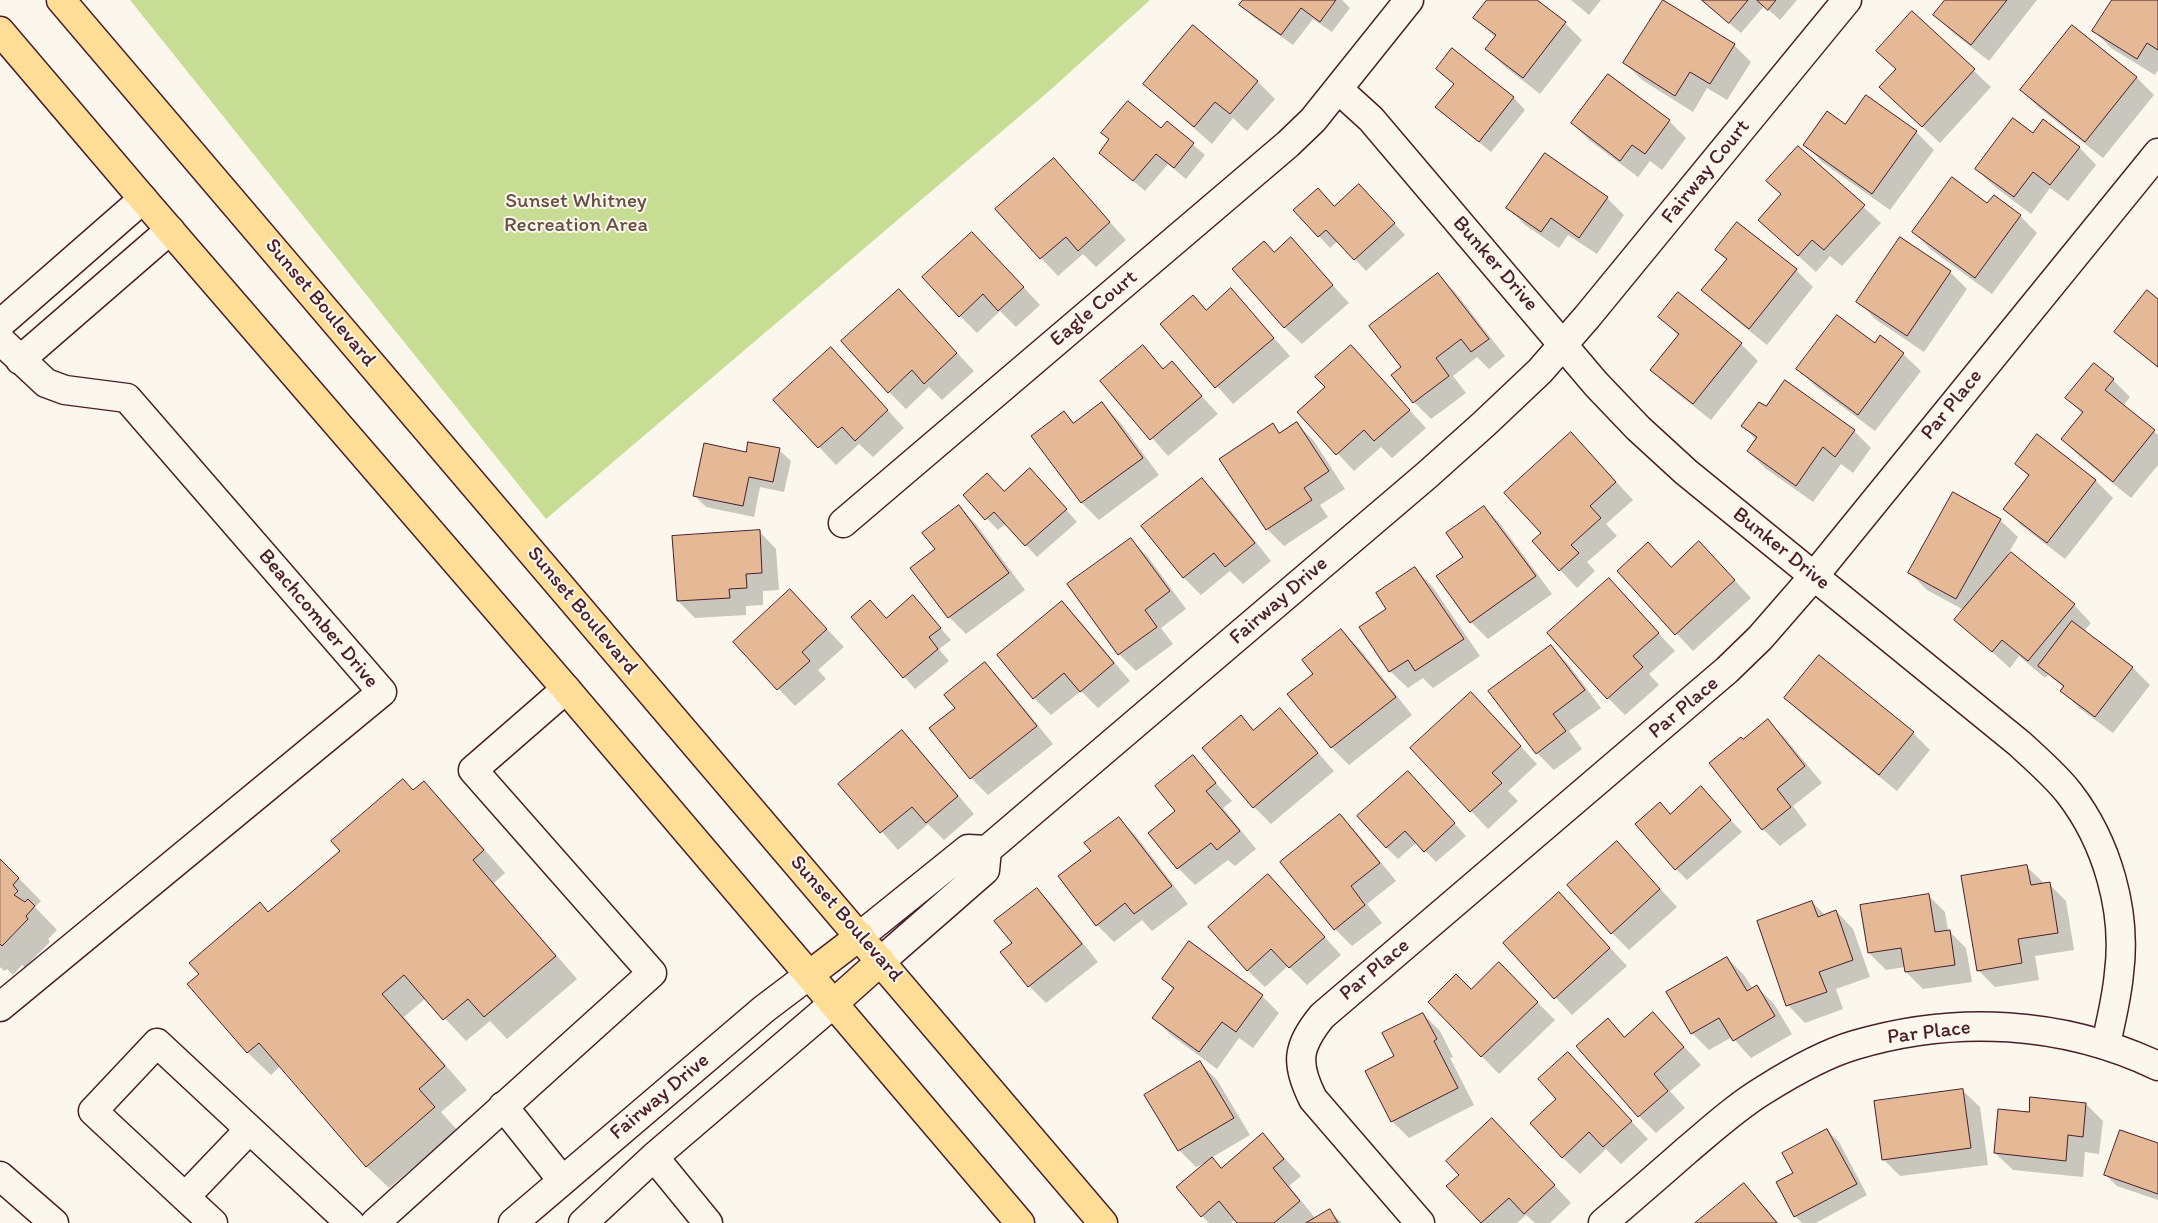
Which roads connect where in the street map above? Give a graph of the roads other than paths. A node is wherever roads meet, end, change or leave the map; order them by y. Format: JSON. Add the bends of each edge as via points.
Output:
{"nodes":[{"id":1,"x":62,"y":0,"type":"edge"},
{"id":2,"x":1409,"y":0,"type":"edge"},
{"id":3,"x":1847,"y":0,"type":"edge"},
{"id":4,"x":0,"y":30,"type":"edge"},
{"id":5,"x":1338,"y":89,"type":"junction"},
{"id":6,"x":2158,"y":153,"type":"edge"},
{"id":7,"x":143,"y":199,"type":"junction"},
{"id":8,"x":170,"y":230,"type":"junction"},
{"id":9,"x":0,"y":324,"type":"edge"},
{"id":10,"x":0,"y":340,"type":"edge"},
{"id":11,"x":1564,"y":344,"type":"junction"},
{"id":12,"x":20,"y":360,"type":"junction"},
{"id":13,"x":843,"y":523,"type":"dead end"},
{"id":14,"x":1814,"y":576,"type":"junction"},
{"id":15,"x":566,"y":688,"type":"junction"},
{"id":16,"x":987,"y":850,"type":"junction"},
{"id":17,"x":860,"y":936,"type":"junction"},
{"id":18,"x":881,"y":961,"type":"junction"},
{"id":19,"x":809,"y":975,"type":"junction"},
{"id":20,"x":834,"y":1003,"type":"junction"},
{"id":21,"x":0,"y":1007,"type":"edge"},
{"id":22,"x":2106,"y":1044,"type":"junction"},
{"id":23,"x":2158,"y":1066,"type":"edge"},
{"id":24,"x":503,"y":1106,"type":"junction"},
{"id":25,"x":249,"y":1130,"type":"junction"},
{"id":26,"x":654,"y":1157,"type":"junction"},
{"id":27,"x":0,"y":1176,"type":"edge"},
{"id":28,"x":562,"y":1180,"type":"junction"},
{"id":29,"x":185,"y":1197,"type":"junction"},
{"id":30,"x":54,"y":1223,"type":"edge"},
{"id":31,"x":213,"y":1223,"type":"edge"},
{"id":32,"x":350,"y":1223,"type":"edge"},
{"id":33,"x":375,"y":1223,"type":"edge"},
{"id":34,"x":513,"y":1223,"type":"edge"},
{"id":35,"x":583,"y":1223,"type":"edge"},
{"id":36,"x":708,"y":1223,"type":"edge"},
{"id":37,"x":1020,"y":1223,"type":"edge"},
{"id":38,"x":1103,"y":1223,"type":"edge"},
{"id":39,"x":1420,"y":1223,"type":"edge"},
{"id":40,"x":1603,"y":1223,"type":"edge"}],
"edges":[{"from":1,"to":17,"type":"main road","name":"Sunset Boulevard"},
{"from":2,"to":5,"type":"street","name":"Eagle Court"},
{"from":3,"to":11,"type":"street","name":"Fairway Court"},
{"from":4,"to":7,"type":"main road"},
{"from":5,"to":11,"type":"street","name":"Bunker Drive","via":[[1371,119]]},
{"from":5,"to":13,"type":"street","name":"Eagle Court","via":[[1288,144]]},
{"from":6,"to":14,"type":"street","name":"Par Place"},
{"from":7,"to":8,"type":"main road"},
{"from":7,"to":9,"type":"street"},
{"from":8,"to":12,"type":"street"},
{"from":8,"to":15,"type":"main road"},
{"from":10,"to":12,"type":"street","name":"Beachcomber Drive"},
{"from":11,"to":14,"type":"street","name":"Bunker Drive","via":[[1638,428],[1686,472]]},
{"from":11,"to":16,"type":"street","name":"Fairway Drive","via":[[1484,424]]},
{"from":12,"to":21,"type":"street","name":"Beachcomber Drive","via":[[46,382],[65,390],[127,398],[382,692]]},
{"from":14,"to":22,"type":"street","name":"Bunker Drive","via":[[2020,744],[2051,773],[2087,819],[2103,854],[2115,895],[2120,934],[2120,971]]},
{"from":14,"to":39,"type":"street","name":"Par Place","via":[[1727,670],[1322,1016],[1307,1034],[1300,1057],[1304,1080],[1314,1099]]},
{"from":15,"to":19,"type":"main road"},
{"from":15,"to":24,"type":"street","via":[[473,770],[652,973]]},
{"from":16,"to":17,"type":"street","via":[[968,849]]},
{"from":16,"to":18,"type":"street","via":[[985,870]]},
{"from":17,"to":18,"type":"main road","name":"Sunset Boulevard"},
{"from":17,"to":19,"type":"main road"},
{"from":18,"to":20,"type":"main road"},
{"from":18,"to":38,"type":"main road","name":"Sunset Boulevard"},
{"from":19,"to":20,"type":"main road"},
{"from":19,"to":28,"type":"street","name":"Fairway Drive","via":[[764,1009]]},
{"from":20,"to":26,"type":"street","name":"Fairway Drive"},
{"from":20,"to":37,"type":"main road"},
{"from":22,"to":23,"type":"street","name":"Par Place"},
{"from":22,"to":40,"type":"street","name":"Par Place","via":[[2038,1030],[1977,1027],[1938,1028],[1854,1045],[1763,1091],[1716,1126]]},
{"from":24,"to":28,"type":"street"},
{"from":24,"to":33,"type":"street"},
{"from":25,"to":29,"type":"street"},
{"from":25,"to":29,"type":"street","via":[[157,1043],[93,1111]]},
{"from":25,"to":32,"type":"street"},
{"from":26,"to":35,"type":"street","name":"Fairway Drive"},
{"from":26,"to":36,"type":"street"},
{"from":27,"to":30,"type":"street"},
{"from":28,"to":34,"type":"street","name":"Fairway Drive"},
{"from":29,"to":31,"type":"street"}]}
